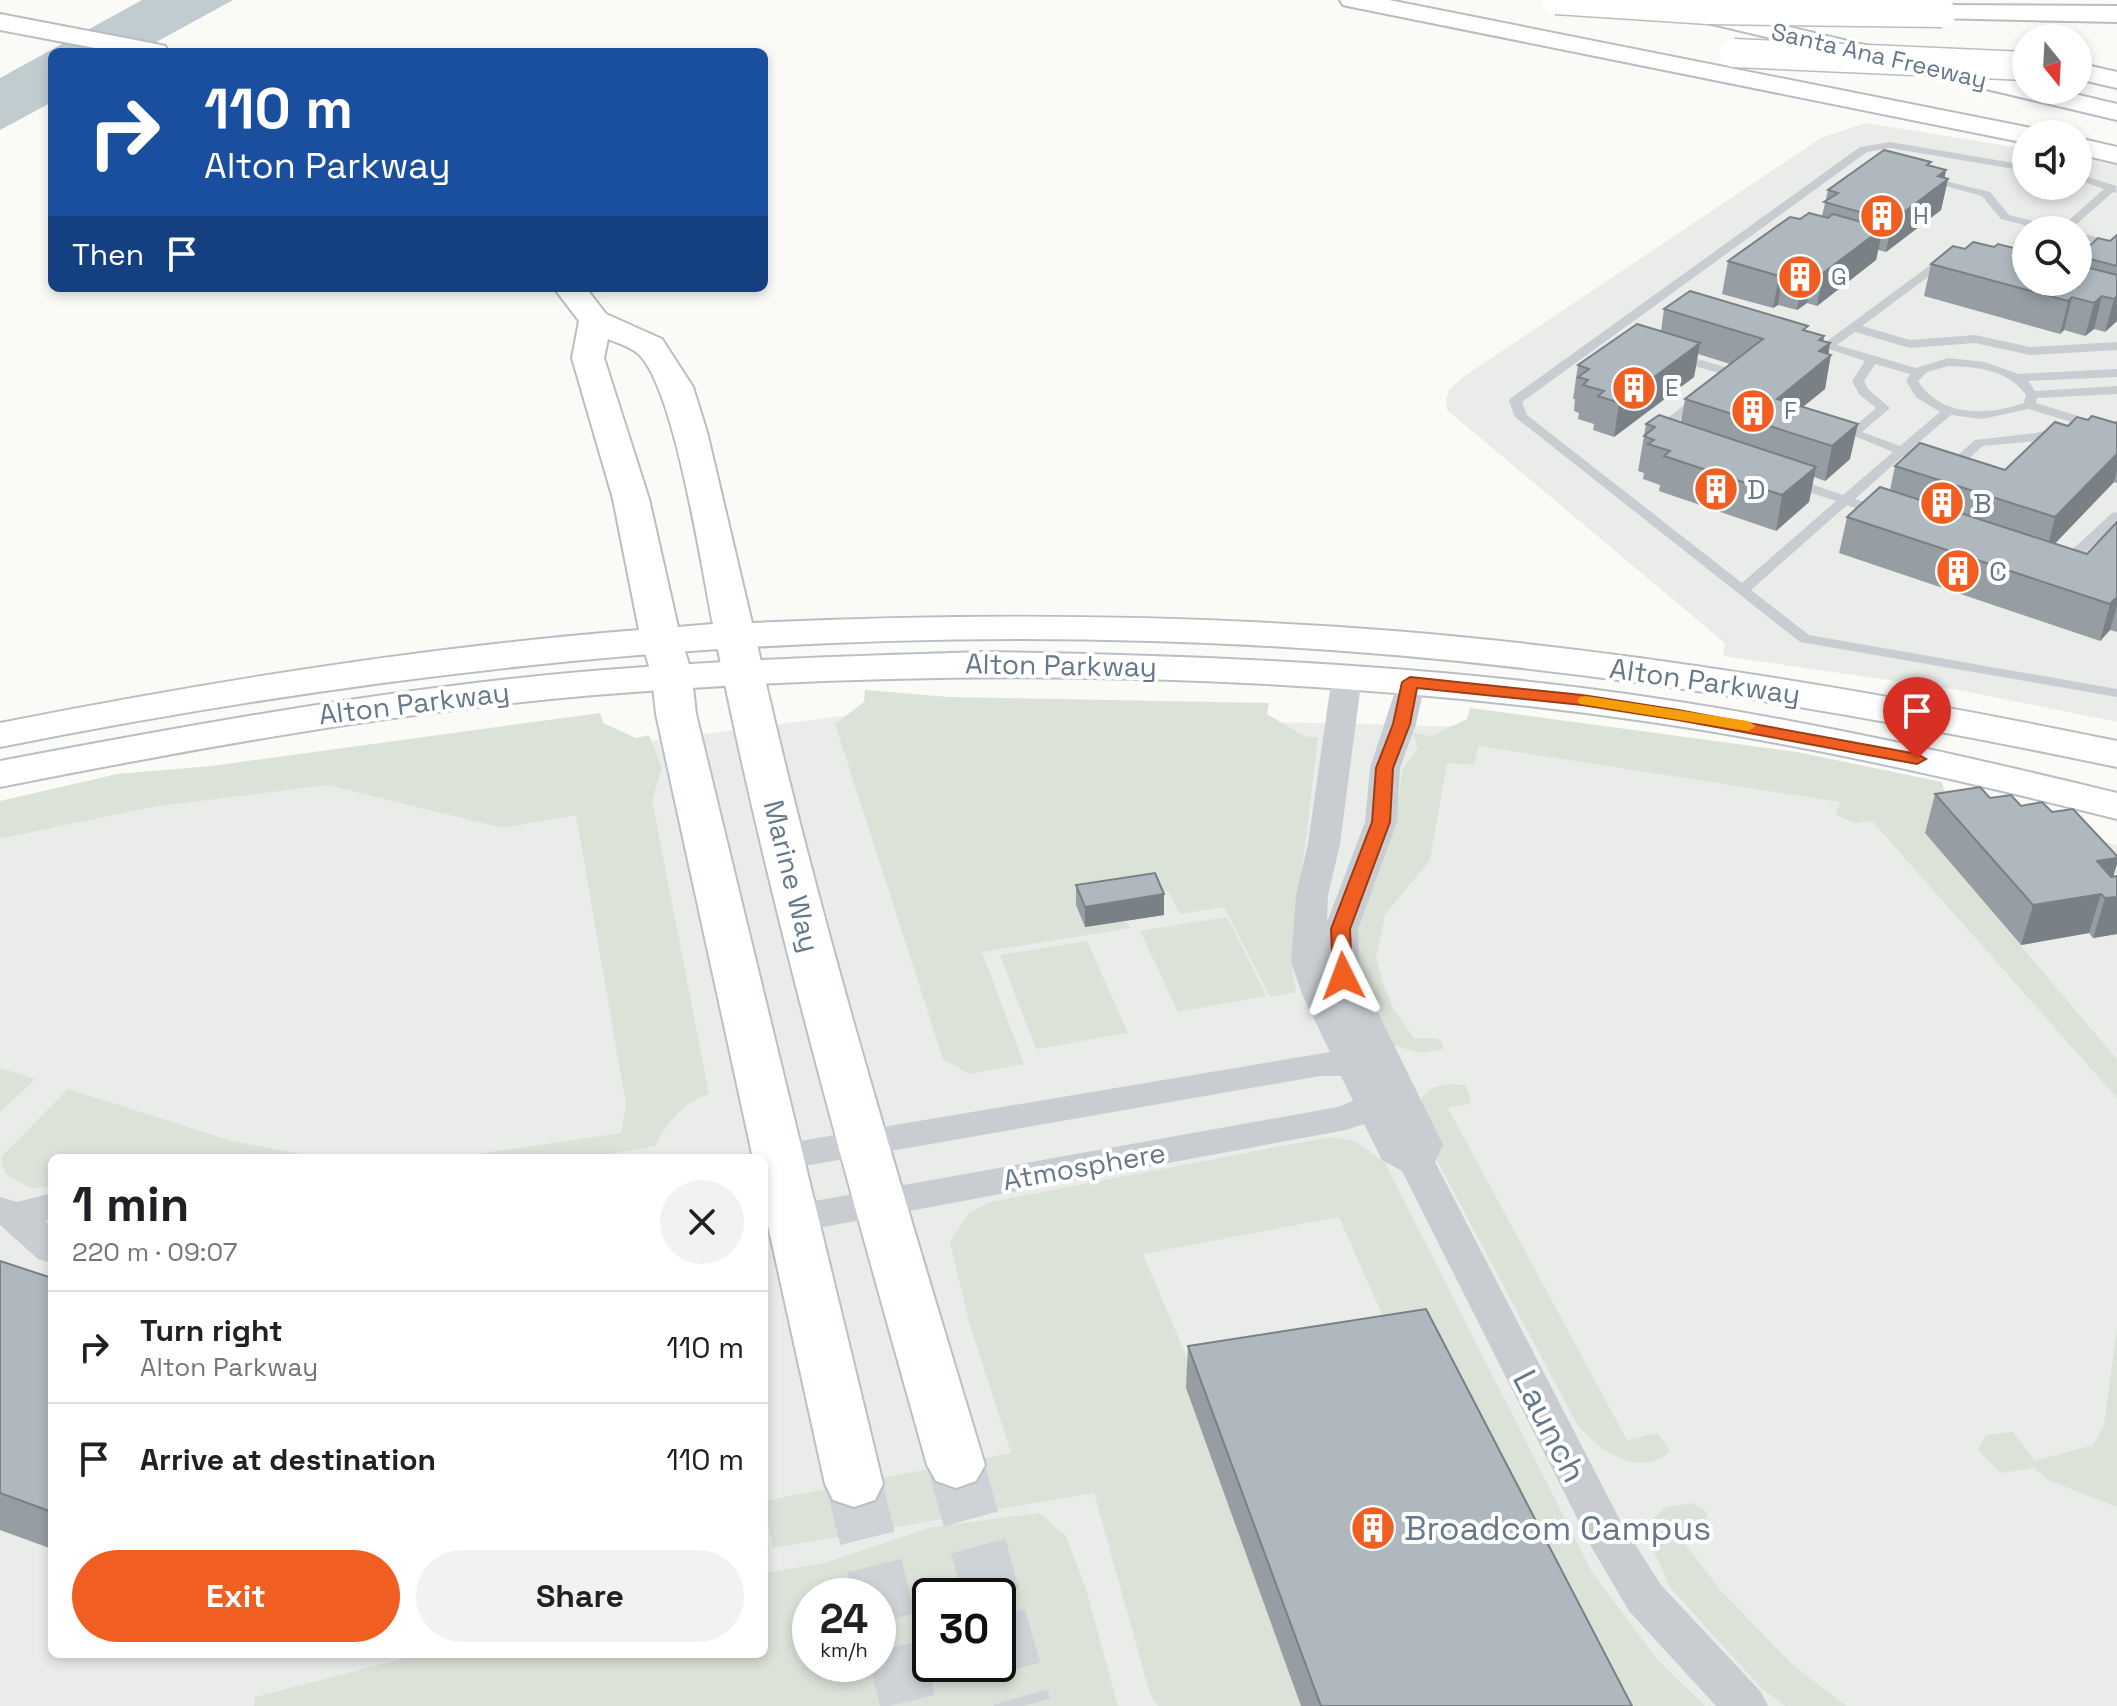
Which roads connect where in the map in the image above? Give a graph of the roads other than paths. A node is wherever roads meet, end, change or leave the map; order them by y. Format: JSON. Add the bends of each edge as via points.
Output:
{"nodes":[{"id":1,"x":1352,"y":0,"type":"edge"},
{"id":2,"x":1556,"y":0,"type":"edge"},
{"id":3,"x":1642,"y":0,"type":"edge"},
{"id":4,"x":1766,"y":0,"type":"edge"},
{"id":5,"x":2112,"y":14,"type":"edge"},
{"id":6,"x":1466,"y":21,"type":"junction"},
{"id":7,"x":0,"y":22,"type":"edge"},
{"id":8,"x":0,"y":39,"type":"edge"},
{"id":9,"x":50,"y":48,"type":"edge"},
{"id":10,"x":135,"y":48,"type":"edge"},
{"id":11,"x":2012,"y":56,"type":"edge"},
{"id":12,"x":2012,"y":66,"type":"edge"},
{"id":13,"x":2117,"y":66,"type":"edge"},
{"id":14,"x":2092,"y":68,"type":"edge"},
{"id":15,"x":2092,"y":73,"type":"edge"},
{"id":16,"x":2117,"y":80,"type":"edge"},
{"id":17,"x":2117,"y":112,"type":"edge"},
{"id":18,"x":2012,"y":132,"type":"edge"},
{"id":19,"x":2092,"y":149,"type":"edge"},
{"id":20,"x":2117,"y":155,"type":"edge"},
{"id":21,"x":1847,"y":161,"type":"junction"},
{"id":22,"x":1863,"y":164,"type":"edge"},
{"id":23,"x":2012,"y":166,"type":"edge"},
{"id":24,"x":1909,"y":175,"type":"edge"},
{"id":25,"x":2092,"y":182,"type":"edge"},
{"id":26,"x":2114,"y":189,"type":"edge"},
{"id":27,"x":2081,"y":216,"type":"edge"},
{"id":28,"x":2012,"y":219,"type":"edge"},
{"id":29,"x":2092,"y":239,"type":"edge"},
{"id":30,"x":2117,"y":246,"type":"edge"},
{"id":31,"x":1967,"y":264,"type":"edge"},
{"id":32,"x":573,"y":292,"type":"edge"},
{"id":33,"x":1659,"y":296,"type":"junction"},
{"id":34,"x":1673,"y":301,"type":"edge"},
{"id":35,"x":595,"y":321,"type":"junction"},
{"id":36,"x":1851,"y":327,"type":"junction"},
{"id":37,"x":1606,"y":335,"type":"junction"},
{"id":38,"x":1800,"y":338,"type":"edge"},
{"id":39,"x":1621,"y":339,"type":"edge"},
{"id":40,"x":1828,"y":346,"type":"junction"},
{"id":41,"x":2117,"y":346,"type":"edge"},
{"id":42,"x":1667,"y":353,"type":"edge"},
{"id":43,"x":1872,"y":359,"type":"junction"},
{"id":44,"x":1916,"y":372,"type":"junction"},
{"id":45,"x":2117,"y":373,"type":"edge"},
{"id":46,"x":2018,"y":378,"type":"junction"},
{"id":47,"x":2117,"y":390,"type":"edge"},
{"id":48,"x":2030,"y":400,"type":"junction"},
{"id":49,"x":1948,"y":411,"type":"junction"},
{"id":50,"x":2077,"y":420,"type":"junction"},
{"id":51,"x":2117,"y":420,"type":"edge"},
{"id":52,"x":2111,"y":430,"type":"edge"},
{"id":53,"x":1670,"y":439,"type":"edge"},
{"id":54,"x":1899,"y":452,"type":"junction"},
{"id":55,"x":1771,"y":474,"type":"edge"},
{"id":56,"x":1843,"y":499,"type":"junction"},
{"id":57,"x":2117,"y":516,"type":"edge"},
{"id":58,"x":1900,"y":519,"type":"edge"},
{"id":59,"x":2056,"y":573,"type":"edge"},
{"id":60,"x":1742,"y":590,"type":"junction"},
{"id":61,"x":739,"y":652,"type":"junction"},
{"id":62,"x":667,"y":658,"type":"junction"},
{"id":63,"x":1347,"y":676,"type":"junction"},
{"id":64,"x":1410,"y":682,"type":"junction"},
{"id":65,"x":2117,"y":693,"type":"edge"},
{"id":66,"x":0,"y":735,"type":"edge"},
{"id":67,"x":2117,"y":754,"type":"edge"},
{"id":68,"x":1336,"y":764,"type":"junction"},
{"id":69,"x":1385,"y":768,"type":"junction"},
{"id":70,"x":0,"y":774,"type":"edge"},
{"id":71,"x":2117,"y":806,"type":"edge"},
{"id":72,"x":1379,"y":1083,"type":"junction"},
{"id":73,"x":861,"y":1144,"type":"junction"},
{"id":74,"x":771,"y":1159,"type":"edge"},
{"id":75,"x":878,"y":1203,"type":"junction"},
{"id":76,"x":48,"y":1207,"type":"edge"},
{"id":77,"x":7,"y":1213,"type":"edge"},
{"id":78,"x":778,"y":1222,"type":"edge"},
{"id":79,"x":48,"y":1246,"type":"edge"},
{"id":80,"x":956,"y":1465,"type":"tunnel mouth"},
{"id":81,"x":854,"y":1484,"type":"tunnel mouth"},
{"id":82,"x":1745,"y":1706,"type":"edge"}],
"edges":[{"from":1,"to":6,"type":"main road"},
{"from":2,"to":5,"type":"main road","bridge":true,"via":[[1709,10]]},
{"from":3,"to":17,"type":"main road","name":"Santa Ana Freeway"},
{"from":4,"to":11,"type":"main road","name":"Santa Ana Freeway"},
{"from":6,"to":12,"type":"main road","bridge":true,"via":[[1734,53]]},
{"from":6,"to":18,"type":"main road"},
{"from":7,"to":10,"type":"main road"},
{"from":8,"to":9,"type":"main road"},
{"from":13,"to":14,"type":"main road"},
{"from":15,"to":16,"type":"main road"},
{"from":19,"to":20,"type":"main road"},
{"from":21,"to":22,"type":"lane"},
{"from":21,"to":23,"type":"lane","via":[[1864,149],[1890,145]]},
{"from":21,"to":33,"type":"lane"},
{"from":24,"to":28,"type":"lane","via":[[1986,194]]},
{"from":25,"to":26,"type":"lane"},
{"from":26,"to":27,"type":"lane"},
{"from":29,"to":30,"type":"lane"},
{"from":31,"to":36,"type":"lane","via":[[1937,265]]},
{"from":32,"to":35,"type":"main road","name":"Marine Way"},
{"from":33,"to":34,"type":"lane"},
{"from":33,"to":37,"type":"lane"},
{"from":35,"to":61,"type":"main road","name":"Marine Way","via":[[650,346],[676,387]]},
{"from":35,"to":62,"type":"main road","via":[[588,358],[631,499]]},
{"from":36,"to":40,"type":"lane"},
{"from":36,"to":41,"type":"lane","via":[[1910,344],[1975,339],[2030,351]]},
{"from":37,"to":39,"type":"lane"},
{"from":37,"to":60,"type":"lane","via":[[1515,401],[1521,417]]},
{"from":38,"to":40,"type":"lane"},
{"from":40,"to":43,"type":"lane"},
{"from":42,"to":53,"type":"lane","via":[[1728,372],[1656,434]]},
{"from":43,"to":44,"type":"lane"},
{"from":43,"to":54,"type":"lane","via":[[1858,381],[1884,408],[1853,433]]},
{"from":44,"to":46,"type":"lane","via":[[1971,363]]},
{"from":44,"to":49,"type":"lane","via":[[1916,392]]},
{"from":45,"to":46,"type":"lane"},
{"from":46,"to":48,"type":"lane"},
{"from":47,"to":48,"type":"lane"},
{"from":48,"to":49,"type":"lane","via":[[1995,415]]},
{"from":48,"to":50,"type":"lane"},
{"from":49,"to":54,"type":"lane"},
{"from":50,"to":52,"type":"lane"},
{"from":50,"to":54,"type":"lane","via":[[2037,437],[1979,443],[1950,468]]},
{"from":51,"to":52,"type":"lane"},
{"from":54,"to":56,"type":"lane"},
{"from":55,"to":56,"type":"lane"},
{"from":56,"to":58,"type":"lane"},
{"from":56,"to":60,"type":"lane"},
{"from":57,"to":59,"type":"lane"},
{"from":60,"to":65,"type":"lane","via":[[1805,639]]},
{"from":61,"to":62,"type":"main road","name":"Alton Parkway"},
{"from":61,"to":63,"type":"main road","name":"Alton Parkway"},
{"from":61,"to":67,"type":"main road","name":"Alton Parkway","via":[[867,629],[1097,627],[1279,635],[1563,661],[1750,687]]},
{"from":61,"to":73,"type":"main road","name":"Marine Way"},
{"from":62,"to":66,"type":"main road","name":"Alton Parkway","via":[[378,670]]},
{"from":62,"to":70,"type":"main road","name":"Alton Parkway","via":[[494,692],[137,746]]},
{"from":62,"to":74,"type":"main road"},
{"from":63,"to":64,"type":"main road","name":"Alton Parkway"},
{"from":63,"to":68,"type":"street","name":"Launch"},
{"from":64,"to":69,"type":"street","name":"Launch"},
{"from":64,"to":71,"type":"main road","name":"Alton Parkway","via":[[1582,700],[1776,731]]},
{"from":68,"to":69,"type":"street"},
{"from":68,"to":72,"type":"street","name":"Launch","via":[[1312,895],[1308,962],[1319,994]]},
{"from":69,"to":72,"type":"street","name":"Launch","via":[[1381,822],[1341,929],[1343,976]]},
{"from":72,"to":73,"type":"street","via":[[1320,1064]]},
{"from":72,"to":75,"type":"street","name":"Atmosphere","via":[[1346,1118]]},
{"from":72,"to":82,"type":"street","name":"Launch","via":[[1395,1151],[1416,1162],[1610,1541],[1645,1598]]},
{"from":73,"to":74,"type":"street"},
{"from":73,"to":75,"type":"main road","name":"Marine Way"},
{"from":74,"to":78,"type":"main road"},
{"from":75,"to":78,"type":"street","name":"Atmosphere"},
{"from":75,"to":80,"type":"main road","name":"Marine Way"},
{"from":76,"to":77,"type":"street"},
{"from":77,"to":79,"type":"street"},
{"from":78,"to":81,"type":"main road"}]}
